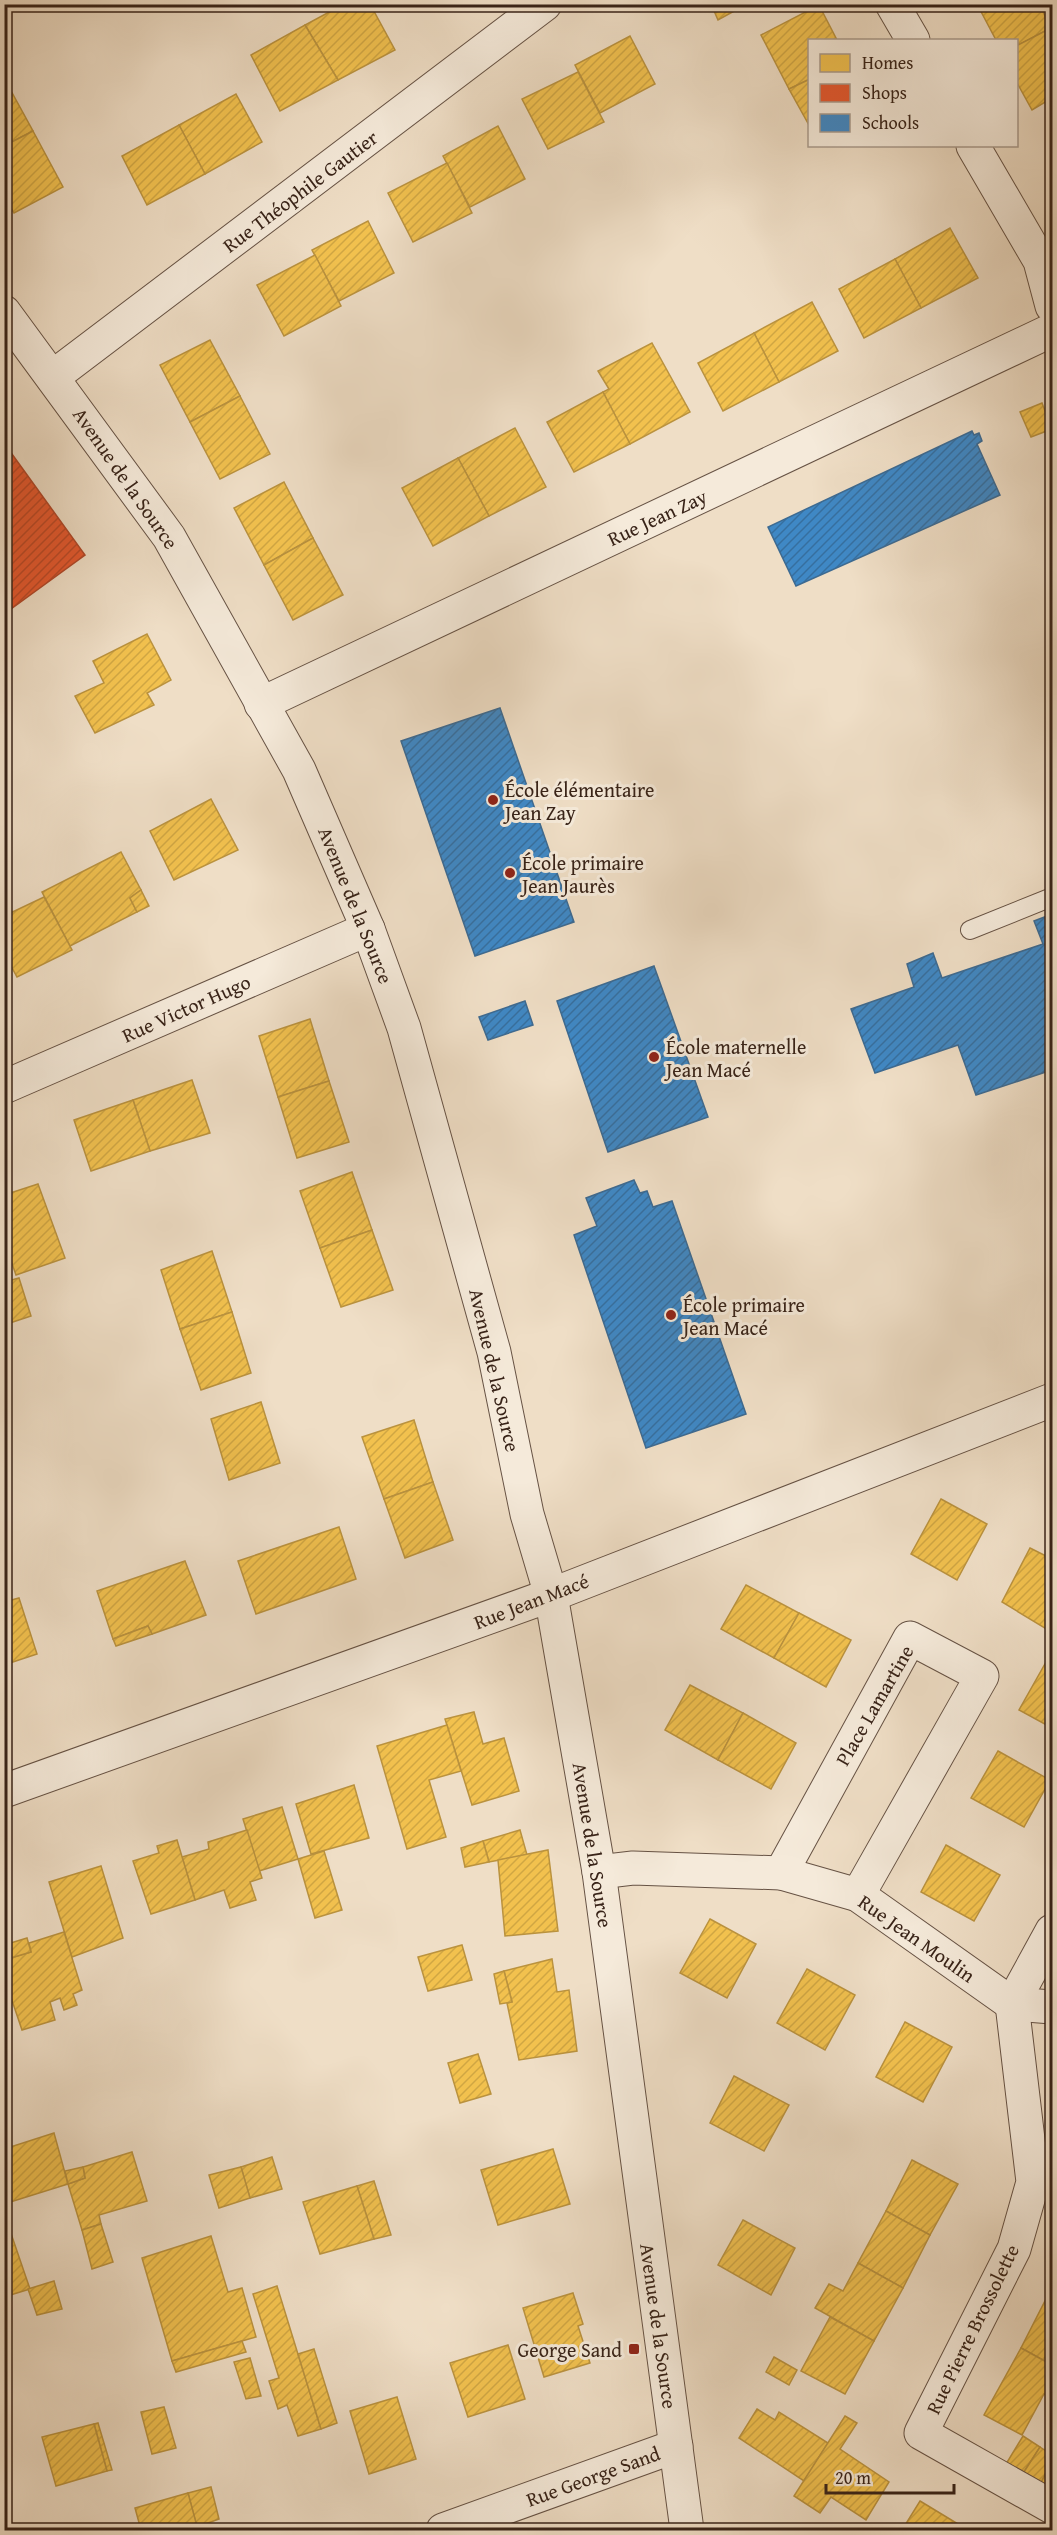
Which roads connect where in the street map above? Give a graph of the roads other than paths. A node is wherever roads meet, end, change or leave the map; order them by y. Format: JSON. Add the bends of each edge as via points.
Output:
{"nodes":[{"id":1,"x":545,"y":4,"type":"edge"},
{"id":2,"x":892,"y":4,"type":"edge"},
{"id":3,"x":912,"y":39,"type":"edge"},
{"id":4,"x":974,"y":147,"type":"edge"},
{"id":5,"x":1053,"y":306,"type":"edge"},
{"id":6,"x":4,"y":312,"type":"edge"},
{"id":7,"x":1053,"y":330,"type":"edge"},
{"id":8,"x":54,"y":376,"type":"junction"},
{"id":9,"x":261,"y":704,"type":"junction"},
{"id":10,"x":1053,"y":897,"type":"edge"},
{"id":11,"x":368,"y":929,"type":"junction"},
{"id":12,"x":970,"y":930,"type":"dead end"},
{"id":13,"x":4,"y":1087,"type":"edge"},
{"id":14,"x":1053,"y":1400,"type":"edge"},
{"id":15,"x":551,"y":1595,"type":"junction"},
{"id":16,"x":4,"y":1791,"type":"edge"},
{"id":17,"x":599,"y":1872,"type":"junction"},
{"id":18,"x":781,"y":1873,"type":"junction"},
{"id":19,"x":858,"y":1895,"type":"junction"},
{"id":20,"x":1053,"y":1931,"type":"edge"},
{"id":21,"x":1012,"y":2004,"type":"junction"},
{"id":22,"x":1053,"y":2007,"type":"edge"},
{"id":23,"x":676,"y":2446,"type":"junction"},
{"id":24,"x":1053,"y":2507,"type":"edge"},
{"id":25,"x":443,"y":2530,"type":"edge"},
{"id":26,"x":687,"y":2530,"type":"edge"}],
"edges":[{"from":1,"to":8,"type":"street","name":"Rue Théophile Gautier"},
{"from":2,"to":3,"type":"street"},
{"from":4,"to":5,"type":"street","via":[[1040,261]]},
{"from":6,"to":8,"type":"street","name":"Avenue de la Source"},
{"from":7,"to":9,"type":"street","name":"Rue Jean Zay"},
{"from":8,"to":9,"type":"street","name":"Avenue de la Source","via":[[169,537]]},
{"from":9,"to":11,"type":"street","name":"Avenue de la Source","via":[[299,770]]},
{"from":10,"to":12,"type":"lane"},
{"from":11,"to":13,"type":"street","name":"Rue Victor Hugo"},
{"from":11,"to":15,"type":"street","name":"Avenue de la Source","via":[[404,1029],[494,1352],[527,1514]]},
{"from":14,"to":15,"type":"street","name":"Rue Jean Macé"},
{"from":15,"to":16,"type":"street","name":"Rue Jean Macé"},
{"from":15,"to":17,"type":"street","name":"Avenue de la Source"},
{"from":17,"to":18,"type":"street","name":"Rue Jean Moulin","via":[[633,1868]]},
{"from":17,"to":23,"type":"street","name":"Avenue de la Source"},
{"from":18,"to":19,"type":"street","name":"Rue Jean Moulin"},
{"from":18,"to":19,"type":"street","name":"Place Lamartine","via":[[910,1638],[982,1676]]},
{"from":19,"to":21,"type":"street","name":"Rue Jean Moulin"},
{"from":20,"to":21,"type":"street"},
{"from":21,"to":22,"type":"street"},
{"from":21,"to":24,"type":"street","name":"Rue Pierre Brossolette","via":[[1033,2182],[1014,2249],[921,2433]]},
{"from":23,"to":25,"type":"street","name":"Rue George Sand"},
{"from":23,"to":26,"type":"street","name":"Avenue de la Source"}]}
